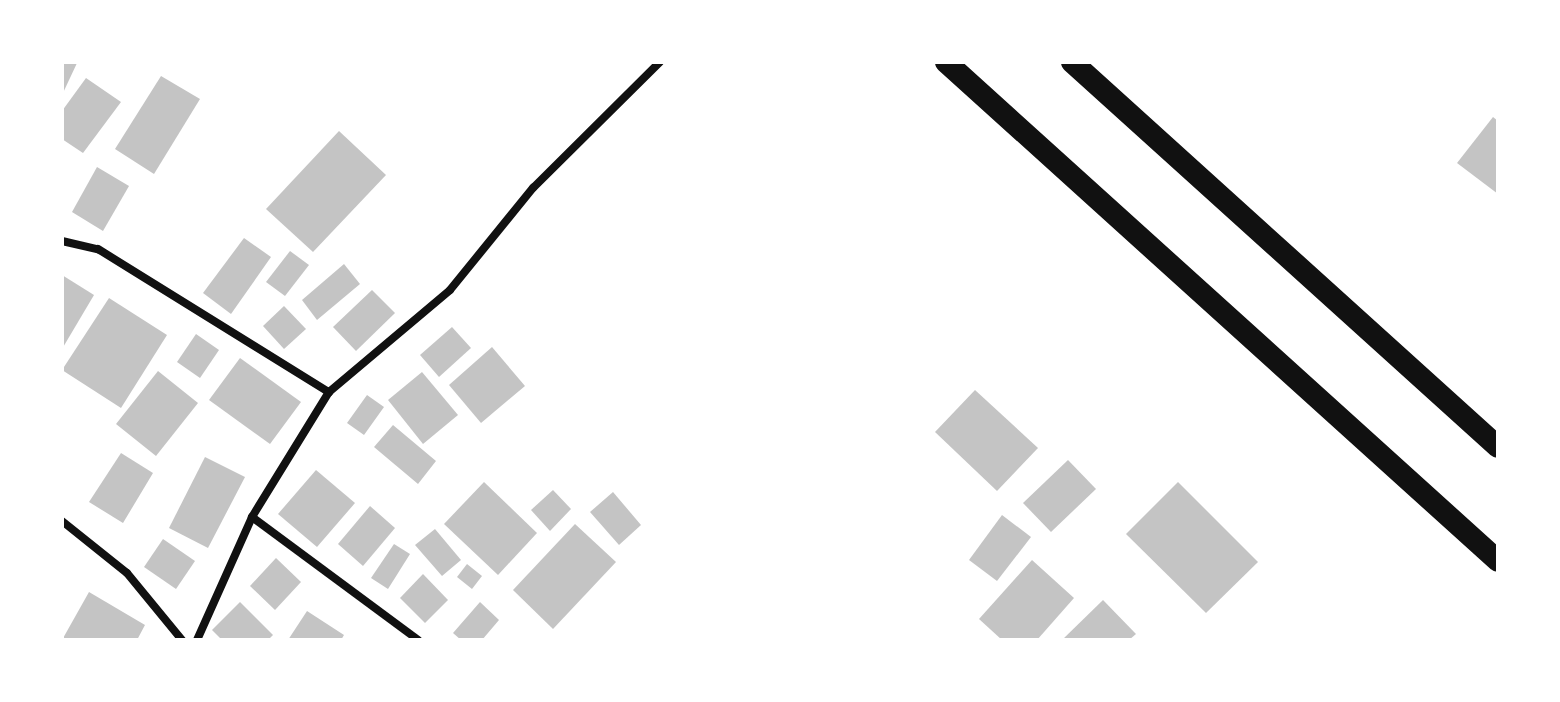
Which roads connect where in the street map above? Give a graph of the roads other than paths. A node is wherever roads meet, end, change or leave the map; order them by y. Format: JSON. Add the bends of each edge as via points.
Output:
{"nodes":[{"id":1,"x":660,"y":62,"type":"edge"},
{"id":2,"x":946,"y":62,"type":"edge"},
{"id":3,"x":1072,"y":62,"type":"edge"},
{"id":4,"x":62,"y":241,"type":"edge"},
{"id":5,"x":329,"y":392,"type":"junction"},
{"id":6,"x":1498,"y":447,"type":"edge"},
{"id":7,"x":252,"y":517,"type":"junction"},
{"id":8,"x":62,"y":521,"type":"edge"},
{"id":9,"x":1498,"y":561,"type":"edge"},
{"id":10,"x":182,"y":640,"type":"edge"},
{"id":11,"x":197,"y":640,"type":"edge"},
{"id":12,"x":418,"y":640,"type":"edge"}],
"edges":[{"from":1,"to":5,"type":"street","via":[[533,188],[450,290]]},
{"from":2,"to":9,"type":"highway"},
{"from":3,"to":6,"type":"highway"},
{"from":4,"to":5,"type":"street","via":[[98,249]]},
{"from":5,"to":7,"type":"street"},
{"from":7,"to":11,"type":"street"},
{"from":7,"to":12,"type":"street"},
{"from":8,"to":10,"type":"street","via":[[127,573]]}]}
